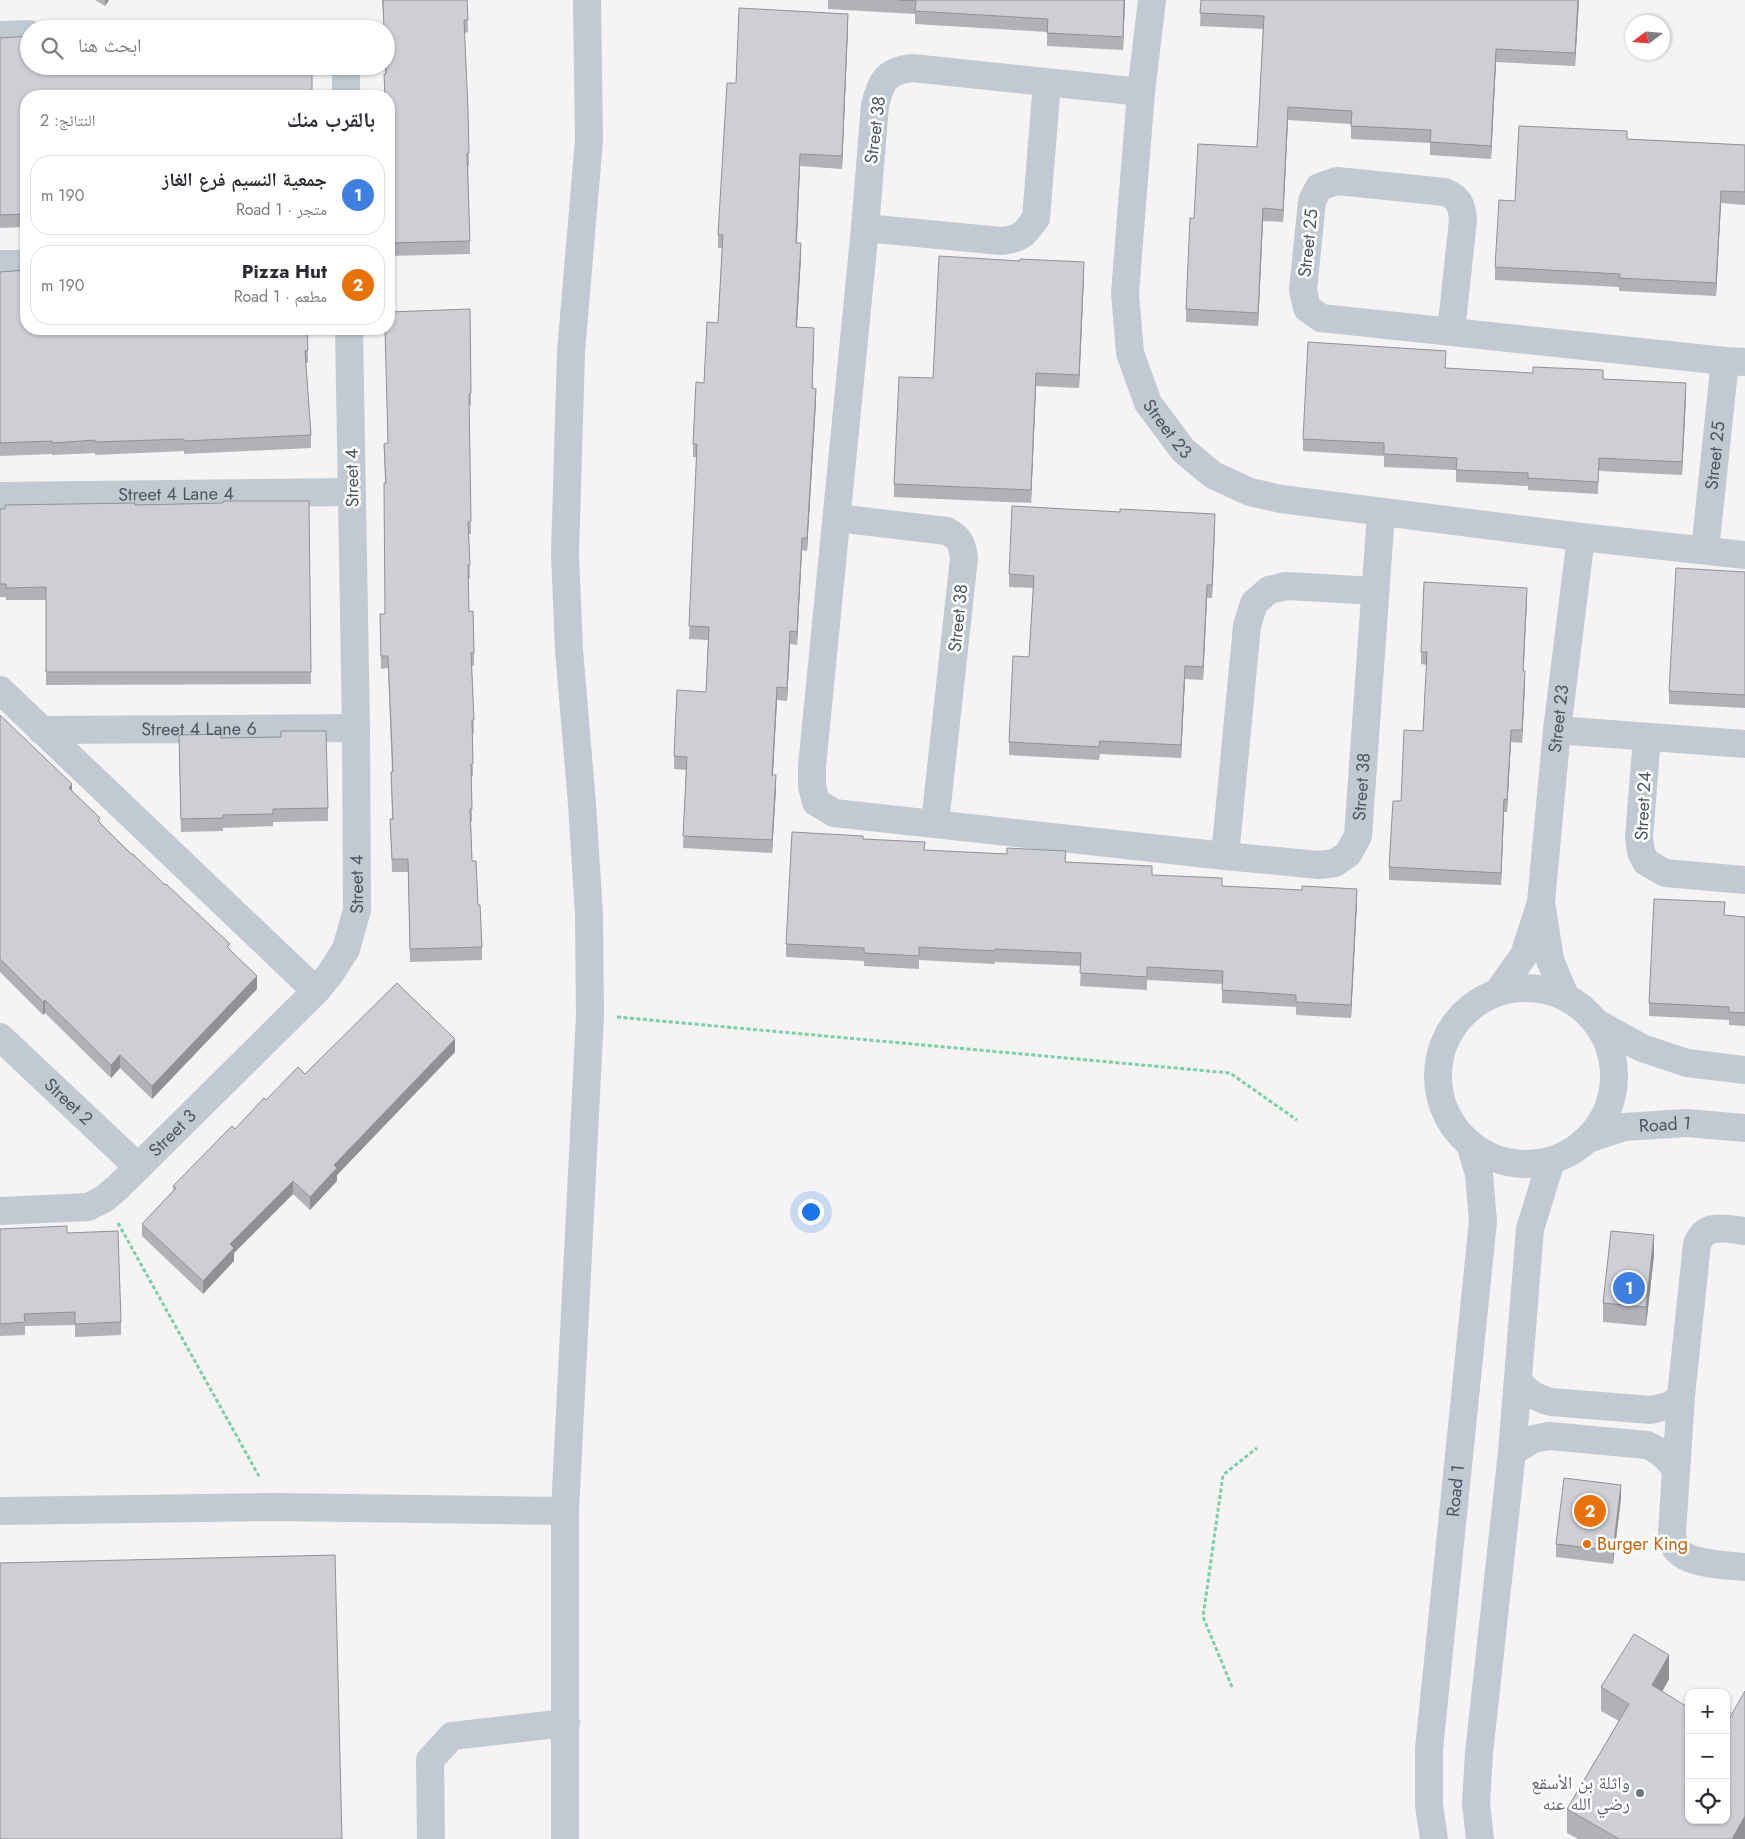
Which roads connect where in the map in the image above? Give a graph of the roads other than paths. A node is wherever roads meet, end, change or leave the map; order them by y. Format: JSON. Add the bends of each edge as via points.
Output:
{"nodes":[{"id":1,"x":587,"y":0,"type":"edge"},
{"id":2,"x":1152,"y":0,"type":"edge"},
{"id":3,"x":0,"y":34,"type":"edge"},
{"id":4,"x":20,"y":34,"type":"edge"},
{"id":5,"x":346,"y":75,"type":"edge"},
{"id":6,"x":1047,"y":83,"type":"junction"},
{"id":7,"x":346,"y":90,"type":"edge"},
{"id":8,"x":1141,"y":92,"type":"junction"},
{"id":9,"x":865,"y":228,"type":"junction"},
{"id":10,"x":0,"y":264,"type":"edge"},
{"id":11,"x":20,"y":264,"type":"edge"},
{"id":12,"x":1451,"y":332,"type":"junction"},
{"id":13,"x":349,"y":335,"type":"edge"},
{"id":14,"x":1735,"y":361,"type":"edge"},
{"id":15,"x":352,"y":492,"type":"junction"},
{"id":16,"x":0,"y":496,"type":"edge"},
{"id":17,"x":1381,"y":512,"type":"junction"},
{"id":18,"x":837,"y":518,"type":"junction"},
{"id":19,"x":1581,"y":537,"type":"junction"},
{"id":20,"x":1705,"y":550,"type":"junction"},
{"id":21,"x":1745,"y":555,"type":"edge"},
{"id":22,"x":1375,"y":591,"type":"junction"},
{"id":23,"x":0,"y":690,"type":"edge"},
{"id":24,"x":356,"y":728,"type":"junction"},
{"id":25,"x":41,"y":730,"type":"junction"},
{"id":26,"x":1557,"y":730,"type":"junction"},
{"id":27,"x":1647,"y":737,"type":"junction"},
{"id":28,"x":1745,"y":744,"type":"edge"},
{"id":29,"x":935,"y":823,"type":"junction"},
{"id":30,"x":1225,"y":856,"type":"junction"},
{"id":31,"x":1745,"y":880,"type":"edge"},
{"id":32,"x":1541,"y":902,"type":"junction"},
{"id":33,"x":316,"y":991,"type":"junction"},
{"id":34,"x":1498,"y":992,"type":"junction"},
{"id":35,"x":1565,"y":996,"type":"junction"},
{"id":36,"x":1597,"y":1023,"type":"junction"},
{"id":37,"x":0,"y":1036,"type":"edge"},
{"id":38,"x":1745,"y":1070,"type":"edge"},
{"id":39,"x":1745,"y":1128,"type":"edge"},
{"id":40,"x":1588,"y":1139,"type":"junction"},
{"id":41,"x":1470,"y":1144,"type":"junction"},
{"id":42,"x":1551,"y":1161,"type":"junction"},
{"id":43,"x":138,"y":1167,"type":"junction"},
{"id":44,"x":0,"y":1210,"type":"edge"},
{"id":45,"x":1745,"y":1231,"type":"edge"},
{"id":46,"x":1518,"y":1381,"type":"junction"},
{"id":47,"x":1682,"y":1396,"type":"junction"},
{"id":48,"x":1512,"y":1452,"type":"junction"},
{"id":49,"x":1676,"y":1470,"type":"junction"},
{"id":50,"x":0,"y":1511,"type":"edge"},
{"id":51,"x":565,"y":1512,"type":"junction"},
{"id":52,"x":1745,"y":1567,"type":"edge"},
{"id":53,"x":566,"y":1723,"type":"junction"},
{"id":54,"x":431,"y":1839,"type":"edge"},
{"id":55,"x":564,"y":1839,"type":"edge"},
{"id":56,"x":1434,"y":1839,"type":"edge"},
{"id":57,"x":1480,"y":1839,"type":"edge"}],
"edges":[{"from":1,"to":51,"type":"street","via":[[589,140],[571,352],[565,554],[568,650],[589,914],[590,1015]]},
{"from":2,"to":8,"type":"street","name":"Street 23"},
{"from":3,"to":4,"type":"street"},
{"from":5,"to":7,"type":"street"},
{"from":6,"to":8,"type":"street","name":"Street 38"},
{"from":6,"to":9,"type":"street","via":[[1036,218],[1025,234],[1001,242]]},
{"from":6,"to":9,"type":"street","name":"Street 38","via":[[912,68],[897,70],[887,76],[875,105]]},
{"from":8,"to":17,"type":"street","name":"Street 23","via":[[1125,294],[1130,353],[1148,403],[1183,450],[1213,475],[1250,492],[1281,499]]},
{"from":9,"to":18,"type":"street","name":"Street 38"},
{"from":10,"to":11,"type":"street"},
{"from":12,"to":12,"type":"street","name":"Street 25","via":[[1463,220],[1460,202],[1445,192],[1337,181],[1319,186],[1312,201],[1304,290],[1307,308],[1321,318]]},
{"from":12,"to":14,"type":"street","name":"Street 25"},
{"from":13,"to":15,"type":"street","name":"Street 4"},
{"from":14,"to":20,"type":"street","name":"Street 25"},
{"from":15,"to":16,"type":"street","name":"Street 4 Lane 4"},
{"from":15,"to":24,"type":"street","name":"Street 4"},
{"from":17,"to":19,"type":"street","name":"Street 23"},
{"from":17,"to":22,"type":"street","name":"Street 38"},
{"from":18,"to":29,"type":"street","name":"Street 38","via":[[812,766],[816,802],[834,813]]},
{"from":18,"to":29,"type":"street","name":"Street 38","via":[[947,531],[962,545],[964,558]]},
{"from":19,"to":20,"type":"street","name":"Street 23"},
{"from":19,"to":26,"type":"street","name":"Street 23"},
{"from":20,"to":21,"type":"street","name":"Street 23"},
{"from":22,"to":30,"type":"street","via":[[1286,586],[1269,590],[1254,603],[1247,626]]},
{"from":22,"to":30,"type":"street","name":"Street 38","via":[[1358,836],[1348,854],[1335,863],[1319,865]]},
{"from":23,"to":25,"type":"street"},
{"from":24,"to":25,"type":"street","name":"Street 4 Lane 6"},
{"from":24,"to":33,"type":"street","name":"Street 4","via":[[357,910],[346,949]]},
{"from":25,"to":33,"type":"street"},
{"from":26,"to":27,"type":"street"},
{"from":26,"to":32,"type":"street","name":"Street 23"},
{"from":27,"to":28,"type":"street"},
{"from":27,"to":31,"type":"street","name":"Street 24","via":[[1639,838],[1646,862],[1665,873]]},
{"from":29,"to":30,"type":"street","name":"Street 38"},
{"from":32,"to":34,"type":"street","name":"Street 23","via":[[1524,954]]},
{"from":32,"to":35,"type":"street","name":"Street 23","via":[[1550,960]]},
{"from":33,"to":43,"type":"street","name":"Street 3"},
{"from":34,"to":35,"type":"street","via":[[1520,987],[1543,989]]},
{"from":34,"to":41,"type":"street","via":[[1474,1004],[1455,1023],[1443,1046],[1438,1072],[1441,1100],[1452,1124]]},
{"from":35,"to":36,"type":"street","via":[[1582,1007]]},
{"from":36,"to":38,"type":"street","via":[[1642,1048],[1687,1062]]},
{"from":36,"to":40,"type":"street","via":[[1609,1045],[1614,1070],[1612,1096],[1603,1119]]},
{"from":37,"to":43,"type":"street","name":"Street 2"},
{"from":39,"to":40,"type":"street","name":"Road 1","via":[[1687,1123],[1624,1127]]},
{"from":40,"to":42,"type":"street"},
{"from":41,"to":42,"type":"street","via":[[1495,1158],[1522,1164]]},
{"from":41,"to":56,"type":"street","name":"Road 1","via":[[1479,1174],[1483,1221],[1429,1749],[1429,1805]]},
{"from":42,"to":46,"type":"street","via":[[1530,1229]]},
{"from":43,"to":44,"type":"street","name":"Street 3","via":[[104,1199],[88,1207]]},
{"from":45,"to":47,"type":"street","via":[[1715,1228],[1700,1236]]},
{"from":46,"to":47,"type":"street","via":[[1538,1399],[1551,1402],[1652,1410],[1672,1405]]},
{"from":46,"to":48,"type":"street"},
{"from":47,"to":49,"type":"street"},
{"from":48,"to":49,"type":"street","via":[[1533,1439],[1549,1436],[1647,1445],[1659,1450]]},
{"from":48,"to":57,"type":"street","via":[[1479,1753],[1476,1804]]},
{"from":49,"to":52,"type":"street","via":[[1674,1546],[1684,1556],[1698,1561]]},
{"from":50,"to":51,"type":"street","via":[[276,1507]]},
{"from":51,"to":53,"type":"street"},
{"from":53,"to":54,"type":"street","via":[[452,1736],[430,1760]]},
{"from":53,"to":55,"type":"street"}]}
